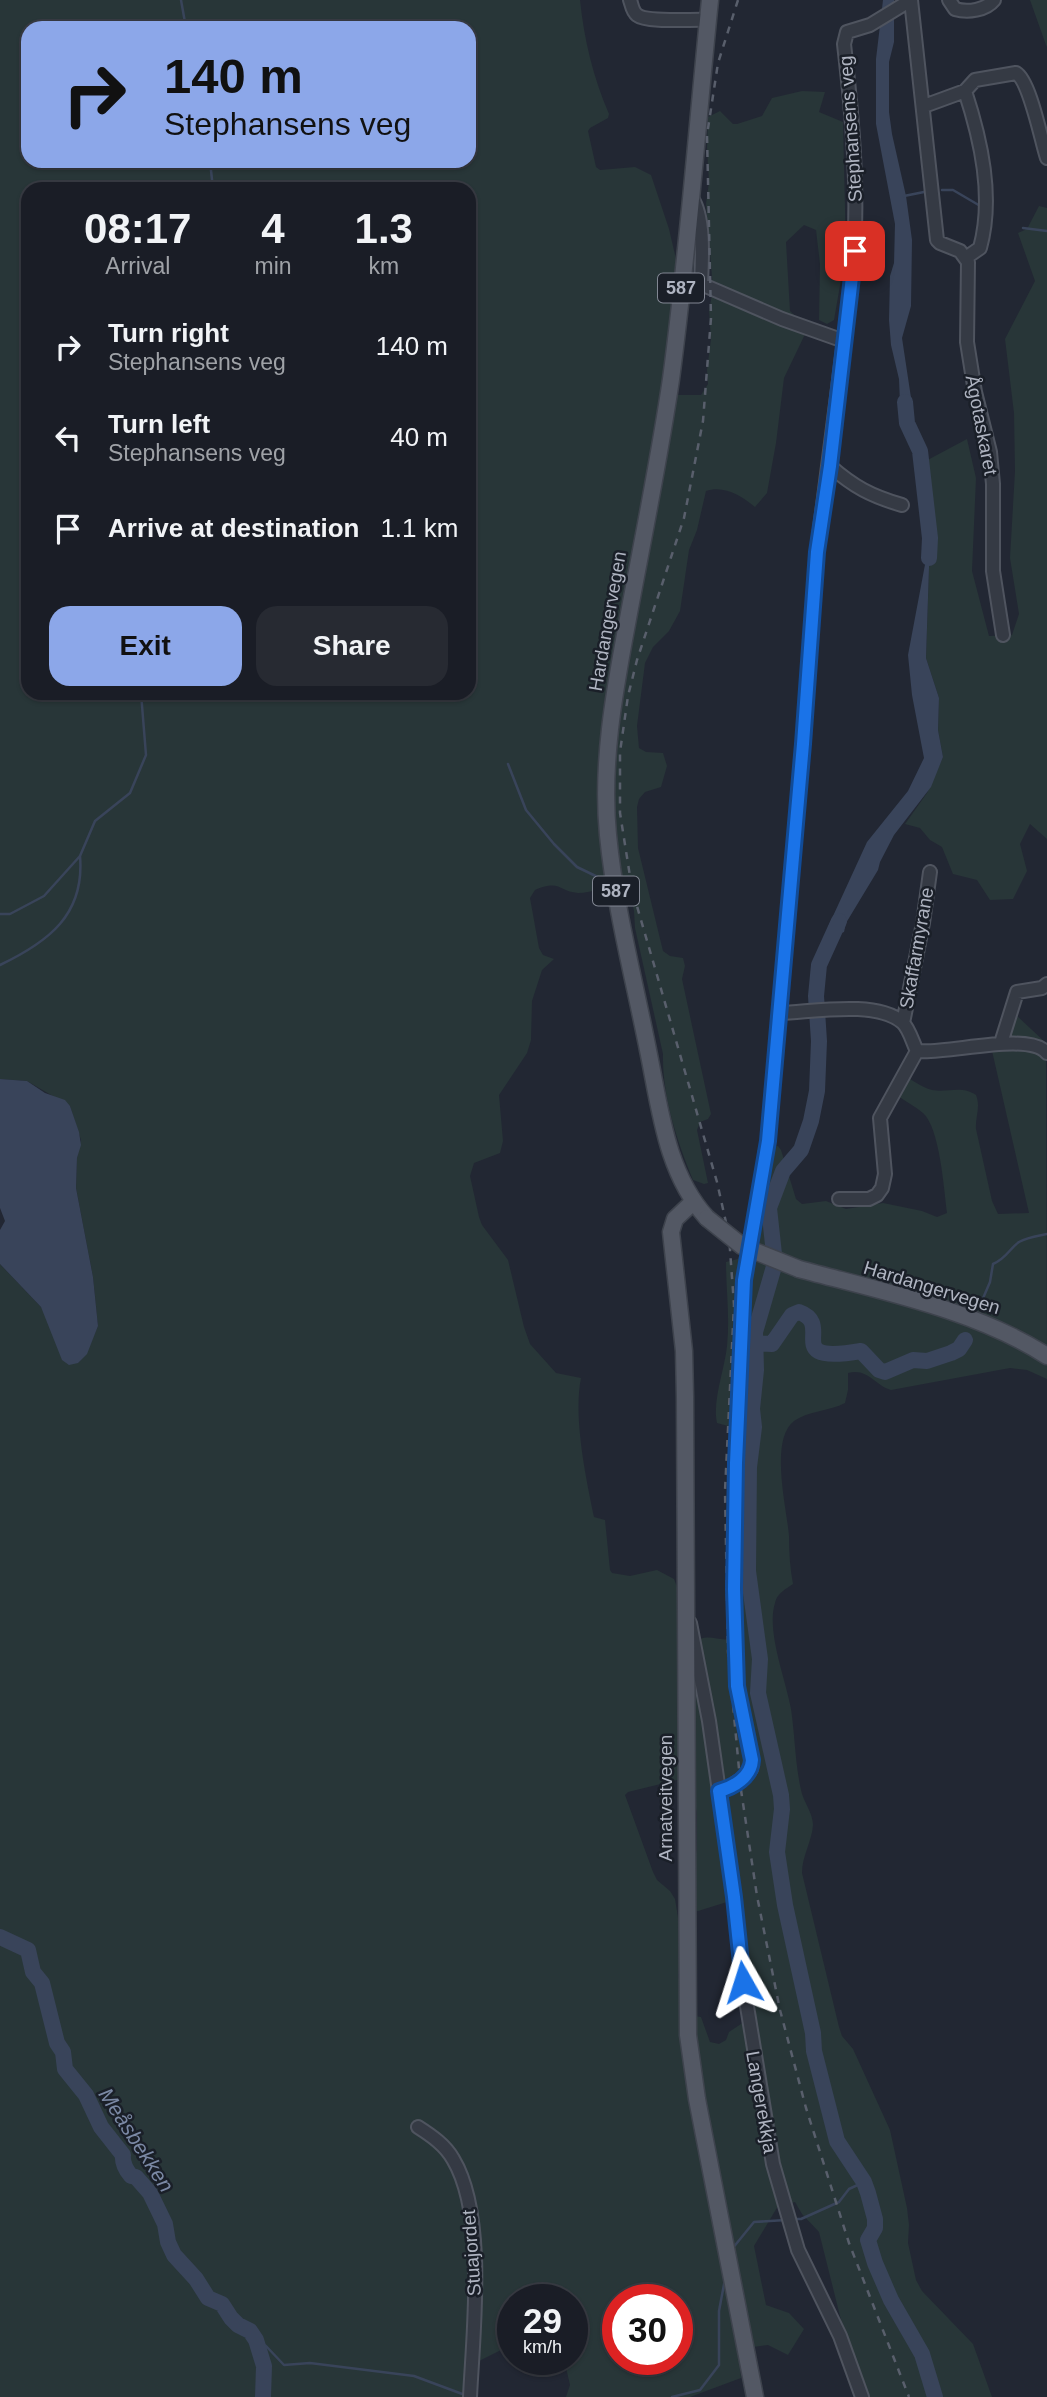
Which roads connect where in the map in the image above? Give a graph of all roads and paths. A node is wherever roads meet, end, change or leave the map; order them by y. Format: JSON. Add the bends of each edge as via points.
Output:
{"nodes":[{"id":1,"x":630,"y":0,"type":"edge"},
{"id":2,"x":710,"y":0,"type":"edge"},
{"id":3,"x":911,"y":0,"type":"edge"},
{"id":4,"x":949,"y":0,"type":"edge"},
{"id":5,"x":994,"y":0,"type":"edge"},
{"id":6,"x":708,"y":20,"type":"junction"},
{"id":7,"x":965,"y":91,"type":"junction"},
{"id":8,"x":924,"y":106,"type":"junction"},
{"id":9,"x":1047,"y":158,"type":"edge"},
{"id":10,"x":690,"y":195,"type":"junction"},
{"id":11,"x":967,"y":257,"type":"junction"},
{"id":12,"x":844,"y":341,"type":"junction"},
{"id":13,"x":830,"y":466,"type":"junction"},
{"id":14,"x":902,"y":505,"type":"dead end"},
{"id":15,"x":1003,"y":635,"type":"dead end"},
{"id":16,"x":930,"y":872,"type":"dead end"},
{"id":17,"x":1047,"y":984,"type":"edge"},
{"id":18,"x":780,"y":1013,"type":"junction"},
{"id":19,"x":903,"y":1023,"type":"junction"},
{"id":20,"x":1002,"y":1043,"type":"junction"},
{"id":21,"x":916,"y":1051,"type":"junction"},
{"id":22,"x":1047,"y":1054,"type":"edge"},
{"id":23,"x":839,"y":1199,"type":"dead end"},
{"id":24,"x":693,"y":1202,"type":"junction"},
{"id":25,"x":1047,"y":1356,"type":"edge"},
{"id":26,"x":686,"y":1607,"type":"junction"},
{"id":27,"x":719,"y":1791,"type":"junction"},
{"id":28,"x":418,"y":2127,"type":"dead end"},
{"id":29,"x":470,"y":2397,"type":"edge"},
{"id":30,"x":755,"y":2397,"type":"edge"},
{"id":31,"x":862,"y":2397,"type":"edge"}],
"edges":[{"from":1,"to":6,"type":"street","via":[[639,17]]},
{"from":2,"to":6,"type":"main road","name":"Hardangervegen","number":"587"},
{"from":3,"to":8,"type":"street"},
{"from":3,"to":12,"type":"street","name":"Stephansens veg","via":[[847,33],[844,44],[856,196]]},
{"from":4,"to":5,"type":"street","via":[[960,11],[984,8]]},
{"from":6,"to":10,"type":"main road","name":"Hardangervegen","number":"587"},
{"from":7,"to":8,"type":"street"},
{"from":7,"to":9,"type":"street","via":[[975,80],[1020,75]]},
{"from":7,"to":11,"type":"street","via":[[981,149],[986,212],[980,248]]},
{"from":8,"to":11,"type":"street","via":[[937,240]]},
{"from":10,"to":12,"type":"street","via":[[697,206],[701,284]]},
{"from":10,"to":24,"type":"main road","name":"Hardangervegen","number":"587","via":[[671,381],[616,683],[607,786],[608,834],[618,902],[664,1124],[676,1169]]},
{"from":11,"to":15,"type":"street","name":"Ågotaskaret","via":[[967,342],[990,452],[993,571]]},
{"from":12,"to":13,"type":"street","name":"Stephansens veg"},
{"from":13,"to":14,"type":"street","via":[[854,487]]},
{"from":13,"to":18,"type":"street","name":"Stephansens veg","via":[[817,552]]},
{"from":16,"to":19,"type":"street","name":"Skaffarmyrane"},
{"from":17,"to":20,"type":"street","via":[[1017,992]]},
{"from":18,"to":19,"type":"street","name":"Skaffarmyrane","via":[[878,1011]]},
{"from":18,"to":27,"type":"street","name":"Stephansens veg","via":[[768,1141],[744,1280],[736,1463],[737,1686],[752,1760],[751,1769],[740,1780]]},
{"from":19,"to":21,"type":"street","name":"Skaffarmyrane"},
{"from":20,"to":21,"type":"street","via":[[939,1053]]},
{"from":20,"to":22,"type":"street","via":[[1040,1047]]},
{"from":21,"to":23,"type":"street","via":[[880,1118],[882,1188],[869,1199]]},
{"from":24,"to":25,"type":"main road","name":"Hardangervegen","number":"587","bridge":true,"via":[[742,1246],[799,1269],[984,1324]]},
{"from":24,"to":26,"type":"main road","name":"Arnatveitvegen","via":[[675,1219],[671,1232],[684,1351]]},
{"from":26,"to":27,"type":"street","name":"Langerekkja"},
{"from":26,"to":30,"type":"main road","name":"Arnatveitvegen","via":[[688,2035]]},
{"from":27,"to":31,"type":"street","name":"Langerekkja","via":[[747,2008],[778,2188],[798,2250]]},
{"from":28,"to":29,"type":"street","name":"Stuajordet","via":[[451,2156],[467,2194],[474,2255]]}]}
